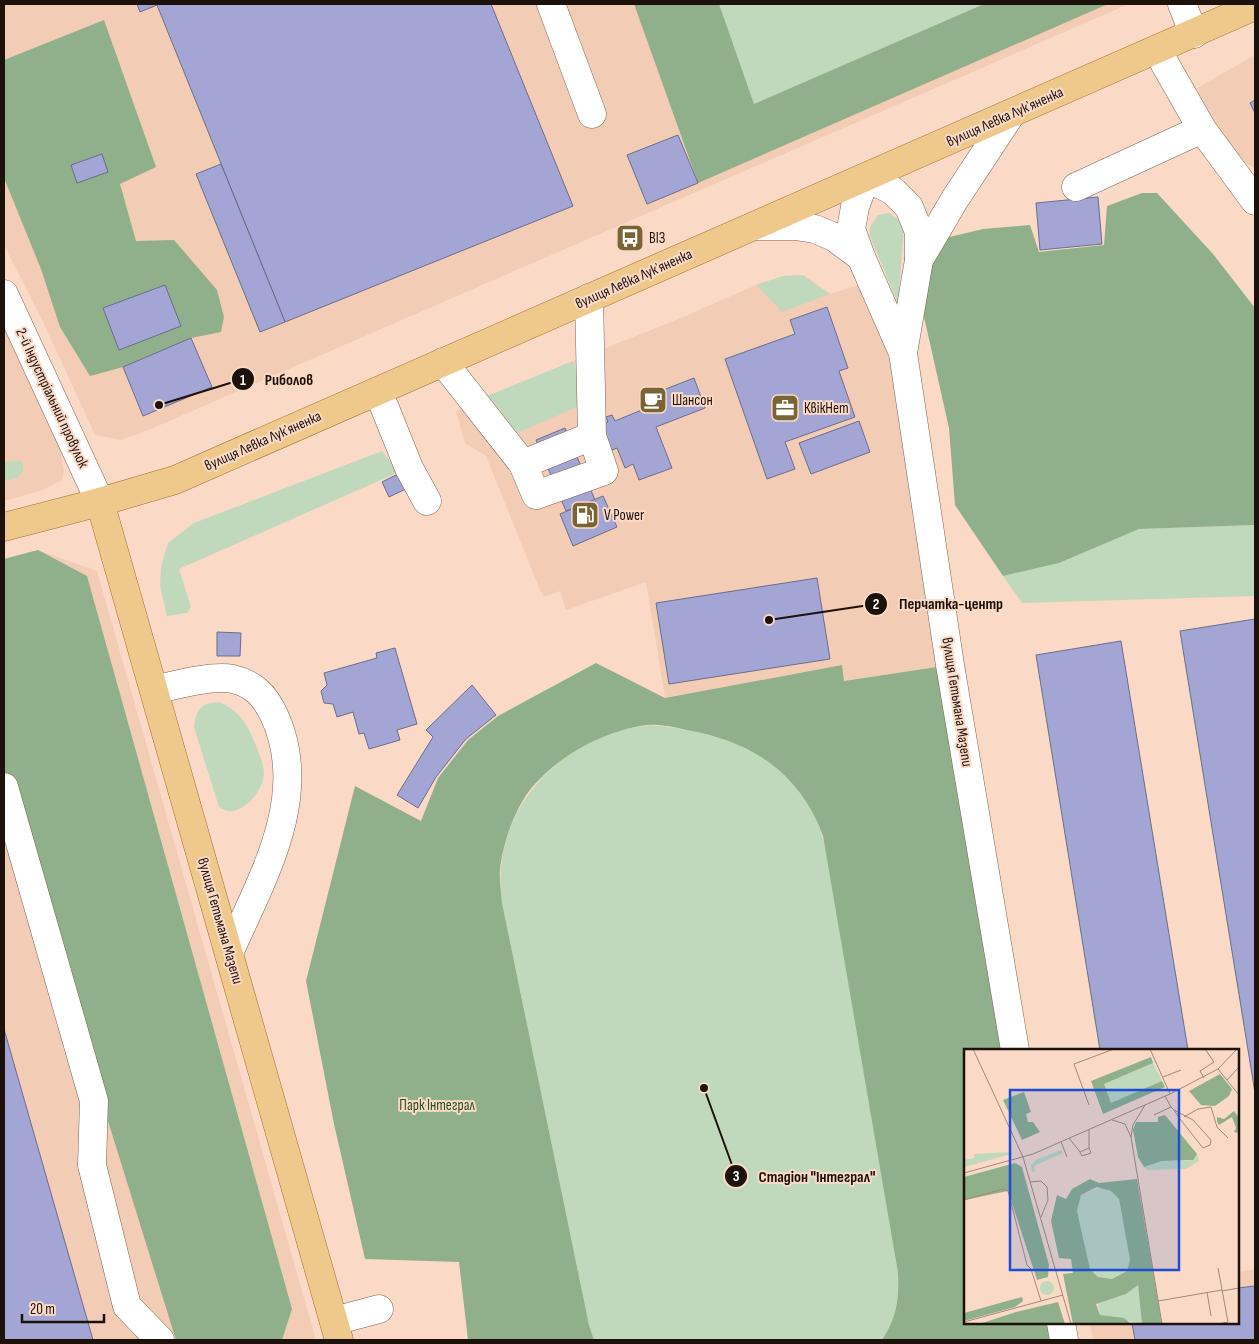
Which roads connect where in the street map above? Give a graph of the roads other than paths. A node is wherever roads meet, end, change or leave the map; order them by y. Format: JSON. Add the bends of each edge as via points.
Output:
{"nodes":[{"id":1,"x":551,"y":4,"type":"edge"},
{"id":2,"x":1182,"y":4,"type":"edge"},
{"id":3,"x":1255,"y":6,"type":"edge"},
{"id":4,"x":1194,"y":34,"type":"junction"},
{"id":5,"x":1157,"y":50,"type":"junction"},
{"id":6,"x":592,"y":114,"type":"dead end"},
{"id":7,"x":1011,"y":114,"type":"junction"},
{"id":8,"x":1202,"y":129,"type":"junction"},
{"id":9,"x":1221,"y":156,"type":"junction"},
{"id":10,"x":1255,"y":168,"type":"edge"},
{"id":11,"x":866,"y":177,"type":"junction"},
{"id":12,"x":1076,"y":187,"type":"dead end"},
{"id":13,"x":1255,"y":201,"type":"edge"},
{"id":14,"x":754,"y":226,"type":"junction"},
{"id":15,"x":861,"y":257,"type":"junction"},
{"id":16,"x":919,"y":260,"type":"junction"},
{"id":17,"x":4,"y":294,"type":"edge"},
{"id":18,"x":589,"y":298,"type":"junction"},
{"id":19,"x":903,"y":353,"type":"junction"},
{"id":20,"x":443,"y":362,"type":"junction"},
{"id":21,"x":378,"y":391,"type":"junction"},
{"id":22,"x":592,"y":436,"type":"junction"},
{"id":23,"x":523,"y":464,"type":"junction"},
{"id":24,"x":427,"y":501,"type":"dead end"},
{"id":25,"x":100,"y":502,"type":"junction"},
{"id":26,"x":4,"y":527,"type":"edge"},
{"id":27,"x":154,"y":690,"type":"junction"},
{"id":28,"x":4,"y":788,"type":"edge"},
{"id":29,"x":229,"y":953,"type":"junction"},
{"id":30,"x":1015,"y":1049,"type":"edge"},
{"id":31,"x":379,"y":1309,"type":"dead end"},
{"id":32,"x":1061,"y":1324,"type":"edge"},
{"id":33,"x":337,"y":1331,"type":"edge"},
{"id":34,"x":160,"y":1340,"type":"edge"},
{"id":35,"x":1064,"y":1340,"type":"edge"}],
"edges":[{"from":1,"to":6,"type":"street"},
{"from":2,"to":4,"type":"street"},
{"from":3,"to":4,"type":"main road","name":"вулиця Левка Лукʼяненка"},
{"from":4,"to":5,"type":"main road","name":"вулиця Левка Лукʼяненка"},
{"from":5,"to":7,"type":"main road","name":"вулиця Левка Лукʼяненка"},
{"from":5,"to":8,"type":"street"},
{"from":7,"to":11,"type":"main road","name":"вулиця Левка Лукʼяненка"},
{"from":7,"to":16,"type":"street","via":[[954,199]]},
{"from":8,"to":9,"type":"street"},
{"from":8,"to":12,"type":"street"},
{"from":9,"to":10,"type":"street","via":[[1234,157]]},
{"from":9,"to":13,"type":"street"},
{"from":11,"to":14,"type":"main road","name":"вулиця Левка Лукʼяненка"},
{"from":11,"to":15,"type":"street","via":[[855,207],[852,229]]},
{"from":11,"to":16,"type":"street","via":[[893,191],[909,207],[919,232]]},
{"from":14,"to":15,"type":"street","via":[[815,228],[834,237]]},
{"from":14,"to":18,"type":"main road","name":"вулиця Левка Лукʼяненка"},
{"from":15,"to":19,"type":"street"},
{"from":16,"to":19,"type":"street"},
{"from":17,"to":25,"type":"street","name":"2-й Індустріальний провулок"},
{"from":18,"to":20,"type":"main road","name":"вулиця Левка Лукʼяненка"},
{"from":18,"to":22,"type":"street"},
{"from":19,"to":30,"type":"street","name":"вулиця Гетьмана Мазепи","via":[[950,665]]},
{"from":20,"to":21,"type":"main road","name":"вулиця Левка Лукʼяненка"},
{"from":20,"to":23,"type":"street"},
{"from":21,"to":24,"type":"street","via":[[409,468]]},
{"from":21,"to":25,"type":"main road","name":"вулиця Левка Лукʼяненка","via":[[175,480]]},
{"from":22,"to":23,"type":"street"},
{"from":22,"to":23,"type":"street","via":[[604,471],[536,496]]},
{"from":25,"to":26,"type":"main road","name":"вулиця Левка Лукʼяненка"},
{"from":25,"to":27,"type":"main road","name":"вулиця Гетьмана Мазепи"},
{"from":27,"to":29,"type":"main road","name":"вулиця Гетьмана Мазепи"},
{"from":27,"to":29,"type":"street","via":[[184,683],[231,679],[252,685],[269,704],[279,727],[286,755],[287,792],[280,830],[266,872]]},
{"from":28,"to":34,"type":"street","via":[[94,1101],[92,1165],[127,1306]]},
{"from":29,"to":33,"type":"main road","name":"вулиця Гетьмана Мазепи"},
{"from":31,"to":33,"type":"street"},
{"from":32,"to":35,"type":"street"}]}
